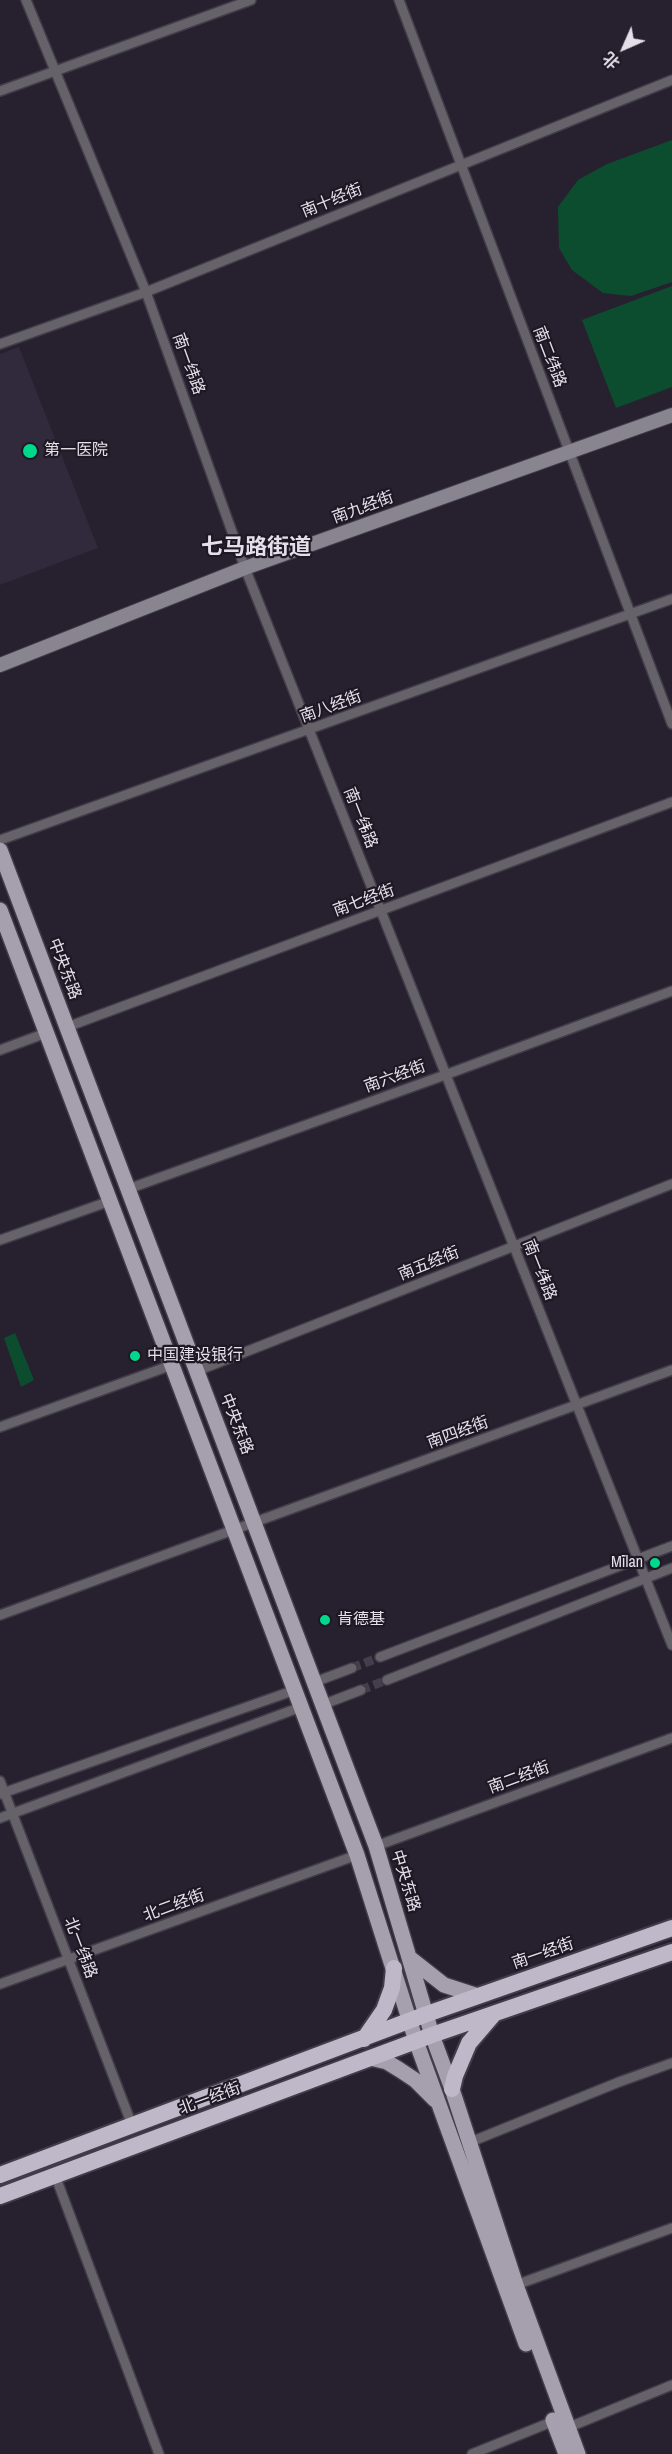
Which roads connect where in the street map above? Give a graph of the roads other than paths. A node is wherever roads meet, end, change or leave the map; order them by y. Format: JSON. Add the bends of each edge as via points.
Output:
{"nodes":[{"id":1,"x":26,"y":0,"type":"edge"},
{"id":2,"x":251,"y":0,"type":"edge"},
{"id":3,"x":399,"y":0,"type":"edge"},
{"id":4,"x":56,"y":70,"type":"junction"},
{"id":5,"x":672,"y":80,"type":"edge"},
{"id":6,"x":0,"y":91,"type":"edge"},
{"id":7,"x":460,"y":165,"type":"junction"},
{"id":8,"x":146,"y":292,"type":"junction"},
{"id":9,"x":0,"y":344,"type":"edge"},
{"id":10,"x":672,"y":415,"type":"edge"},
{"id":11,"x":569,"y":452,"type":"junction"},
{"id":12,"x":245,"y":568,"type":"junction"},
{"id":13,"x":672,"y":599,"type":"edge"},
{"id":14,"x":630,"y":615,"type":"junction"},
{"id":15,"x":0,"y":665,"type":"edge"},
{"id":16,"x":672,"y":724,"type":"edge"},
{"id":17,"x":309,"y":731,"type":"junction"},
{"id":18,"x":672,"y":802,"type":"edge"},
{"id":19,"x":0,"y":840,"type":"edge"},
{"id":20,"x":0,"y":850,"type":"edge"},
{"id":21,"x":0,"y":910,"type":"edge"},
{"id":22,"x":380,"y":911,"type":"junction"},
{"id":23,"x":672,"y":991,"type":"edge"},
{"id":24,"x":67,"y":1027,"type":"junction"},
{"id":25,"x":46,"y":1033,"type":"junction"},
{"id":26,"x":0,"y":1050,"type":"edge"},
{"id":27,"x":446,"y":1075,"type":"junction"},
{"id":28,"x":672,"y":1184,"type":"edge"},
{"id":29,"x":128,"y":1189,"type":"junction"},
{"id":30,"x":110,"y":1201,"type":"junction"},
{"id":31,"x":0,"y":1240,"type":"edge"},
{"id":32,"x":513,"y":1246,"type":"junction"},
{"id":33,"x":172,"y":1365,"type":"junction"},
{"id":34,"x":672,"y":1370,"type":"edge"},
{"id":35,"x":197,"y":1371,"type":"junction"},
{"id":36,"x":576,"y":1405,"type":"junction"},
{"id":37,"x":0,"y":1427,"type":"edge"},
{"id":38,"x":254,"y":1524,"type":"junction"},
{"id":39,"x":234,"y":1531,"type":"junction"},
{"id":40,"x":672,"y":1546,"type":"edge"},
{"id":41,"x":638,"y":1558,"type":"junction"},
{"id":42,"x":672,"y":1568,"type":"edge"},
{"id":43,"x":646,"y":1577,"type":"junction"},
{"id":44,"x":0,"y":1615,"type":"edge"},
{"id":45,"x":672,"y":1645,"type":"edge"},
{"id":46,"x":380,"y":1658,"type":"tunnel mouth"},
{"id":47,"x":352,"y":1668,"type":"tunnel mouth"},
{"id":48,"x":387,"y":1680,"type":"tunnel mouth"},
{"id":49,"x":315,"y":1682,"type":"junction"},
{"id":50,"x":295,"y":1690,"type":"junction"},
{"id":51,"x":361,"y":1690,"type":"tunnel mouth"},
{"id":52,"x":322,"y":1705,"type":"junction"},
{"id":53,"x":301,"y":1707,"type":"junction"},
{"id":54,"x":672,"y":1738,"type":"edge"},
{"id":55,"x":0,"y":1781,"type":"edge"},
{"id":56,"x":2,"y":1793,"type":"edge"},
{"id":57,"x":12,"y":1813,"type":"junction"},
{"id":58,"x":0,"y":1818,"type":"edge"},
{"id":59,"x":376,"y":1846,"type":"junction"},
{"id":60,"x":357,"y":1855,"type":"junction"},
{"id":61,"x":672,"y":1928,"type":"edge"},
{"id":62,"x":672,"y":1952,"type":"edge"},
{"id":63,"x":410,"y":1959,"type":"junction"},
{"id":64,"x":69,"y":1960,"type":"junction"},
{"id":65,"x":394,"y":1968,"type":"junction"},
{"id":66,"x":0,"y":1984,"type":"edge"},
{"id":67,"x":478,"y":1996,"type":"junction"},
{"id":68,"x":496,"y":2013,"type":"junction"},
{"id":69,"x":419,"y":2017,"type":"junction"},
{"id":70,"x":424,"y":2038,"type":"junction"},
{"id":71,"x":364,"y":2039,"type":"junction"},
{"id":72,"x":370,"y":2058,"type":"junction"},
{"id":73,"x":672,"y":2063,"type":"edge"},
{"id":74,"x":452,"y":2089,"type":"junction"},
{"id":75,"x":439,"y":2105,"type":"junction"},
{"id":76,"x":132,"y":2125,"type":"junction"},
{"id":77,"x":468,"y":2143,"type":"junction"},
{"id":78,"x":0,"y":2175,"type":"edge"},
{"id":79,"x":55,"y":2175,"type":"junction"},
{"id":80,"x":0,"y":2196,"type":"edge"},
{"id":81,"x":672,"y":2228,"type":"edge"},
{"id":82,"x":516,"y":2285,"type":"junction"},
{"id":83,"x":672,"y":2385,"type":"edge"},
{"id":84,"x":560,"y":2424,"type":"junction"},
{"id":85,"x":159,"y":2454,"type":"edge"},
{"id":86,"x":472,"y":2454,"type":"edge"},
{"id":87,"x":566,"y":2454,"type":"edge"},
{"id":88,"x":578,"y":2454,"type":"edge"}],
"edges":[{"from":1,"to":4,"type":"street","name":"南一纬路"},
{"from":2,"to":4,"type":"street"},
{"from":3,"to":7,"type":"street","name":"南二纬路"},
{"from":4,"to":6,"type":"street"},
{"from":4,"to":8,"type":"street","name":"南一纬路"},
{"from":5,"to":7,"type":"street","name":"南十经街"},
{"from":7,"to":8,"type":"street","name":"南十经街"},
{"from":7,"to":11,"type":"street","name":"南二纬路"},
{"from":8,"to":9,"type":"street","name":"南十经街"},
{"from":8,"to":12,"type":"street","name":"南一纬路"},
{"from":10,"to":11,"type":"main road","name":"南九经街"},
{"from":11,"to":12,"type":"main road","name":"南九经街"},
{"from":11,"to":14,"type":"street","name":"南二纬路"},
{"from":12,"to":15,"type":"main road","name":"南九经街"},
{"from":12,"to":17,"type":"street","name":"南一纬路"},
{"from":13,"to":14,"type":"street","name":"南八经街"},
{"from":14,"to":16,"type":"street","name":"南二纬路"},
{"from":14,"to":17,"type":"street","name":"南八经街"},
{"from":17,"to":19,"type":"street","name":"南八经街"},
{"from":17,"to":22,"type":"street","name":"南一纬路"},
{"from":18,"to":22,"type":"street","name":"南七经街"},
{"from":20,"to":24,"type":"main road","name":"中央东路"},
{"from":21,"to":25,"type":"main road"},
{"from":22,"to":24,"type":"street","name":"南七经街"},
{"from":22,"to":27,"type":"street","name":"南一纬路"},
{"from":23,"to":27,"type":"street","name":"南六经街"},
{"from":24,"to":29,"type":"main road","name":"中央东路"},
{"from":25,"to":26,"type":"street"},
{"from":25,"to":30,"type":"main road"},
{"from":27,"to":29,"type":"street","name":"南六经街"},
{"from":27,"to":32,"type":"street","name":"南一纬路"},
{"from":28,"to":32,"type":"street","name":"南五经街"},
{"from":29,"to":35,"type":"main road","name":"中央东路"},
{"from":30,"to":31,"type":"street"},
{"from":30,"to":33,"type":"main road"},
{"from":32,"to":35,"type":"street","name":"南五经街"},
{"from":32,"to":36,"type":"street","name":"南一纬路"},
{"from":33,"to":37,"type":"street"},
{"from":33,"to":39,"type":"main road"},
{"from":34,"to":36,"type":"street","name":"南四经街"},
{"from":35,"to":38,"type":"main road","name":"中央东路"},
{"from":36,"to":38,"type":"street","name":"南四经街"},
{"from":36,"to":41,"type":"street","name":"南一纬路"},
{"from":38,"to":39,"type":"street","name":"南四经街"},
{"from":38,"to":49,"type":"main road","name":"中央东路"},
{"from":39,"to":44,"type":"street","name":"南四经街"},
{"from":39,"to":50,"type":"main road"},
{"from":40,"to":41,"type":"street"},
{"from":41,"to":43,"type":"street","name":"南一纬路"},
{"from":41,"to":46,"type":"street"},
{"from":42,"to":43,"type":"street"},
{"from":43,"to":45,"type":"street","name":"南一纬路"},
{"from":43,"to":48,"type":"street"},
{"from":47,"to":49,"type":"street"},
{"from":49,"to":52,"type":"main road","name":"中央东路"},
{"from":50,"to":53,"type":"main road"},
{"from":50,"to":56,"type":"street"},
{"from":51,"to":52,"type":"street"},
{"from":52,"to":59,"type":"main road","name":"中央东路"},
{"from":53,"to":57,"type":"street"},
{"from":53,"to":60,"type":"main road"},
{"from":54,"to":59,"type":"street","name":"南二经街"},
{"from":55,"to":56,"type":"street","name":"北一纬路"},
{"from":56,"to":57,"type":"street","name":"北一纬路"},
{"from":57,"to":58,"type":"street"},
{"from":57,"to":64,"type":"street","name":"北一纬路"},
{"from":59,"to":63,"type":"main road","name":"中央东路"},
{"from":60,"to":64,"type":"street","name":"北二经街"},
{"from":60,"to":65,"type":"main road"},
{"from":61,"to":67,"type":"highway","name":"南一经街"},
{"from":62,"to":68,"type":"highway"},
{"from":63,"to":67,"type":"main road","via":[[444,1985]]},
{"from":63,"to":69,"type":"main road","name":"中央东路"},
{"from":64,"to":66,"type":"street","name":"北二经街"},
{"from":64,"to":76,"type":"street","name":"北一纬路"},
{"from":65,"to":69,"type":"main road"},
{"from":65,"to":71,"type":"highway","via":[[384,2010]]},
{"from":67,"to":69,"type":"highway","name":"南一经街"},
{"from":68,"to":70,"type":"highway"},
{"from":68,"to":74,"type":"highway","via":[[469,2043]]},
{"from":69,"to":70,"type":"main road"},
{"from":69,"to":71,"type":"highway","name":"北一经街"},
{"from":70,"to":72,"type":"highway","name":"北一经街"},
{"from":70,"to":74,"type":"main road"},
{"from":70,"to":75,"type":"main road"},
{"from":71,"to":76,"type":"highway","name":"北一经街"},
{"from":72,"to":75,"type":"main road","via":[[387,2062],[415,2080]]},
{"from":72,"to":79,"type":"highway","name":"北一经街"},
{"from":73,"to":77,"type":"street"},
{"from":74,"to":77,"type":"main road"},
{"from":75,"to":84,"type":"main road"},
{"from":76,"to":78,"type":"highway","name":"北一经街"},
{"from":77,"to":82,"type":"main road"},
{"from":79,"to":80,"type":"highway","name":"北一经街"},
{"from":79,"to":85,"type":"street"},
{"from":81,"to":82,"type":"street"},
{"from":82,"to":84,"type":"main road"},
{"from":83,"to":84,"type":"street"},
{"from":84,"to":86,"type":"street"},
{"from":84,"to":87,"type":"main road"},
{"from":84,"to":88,"type":"main road"}]}
